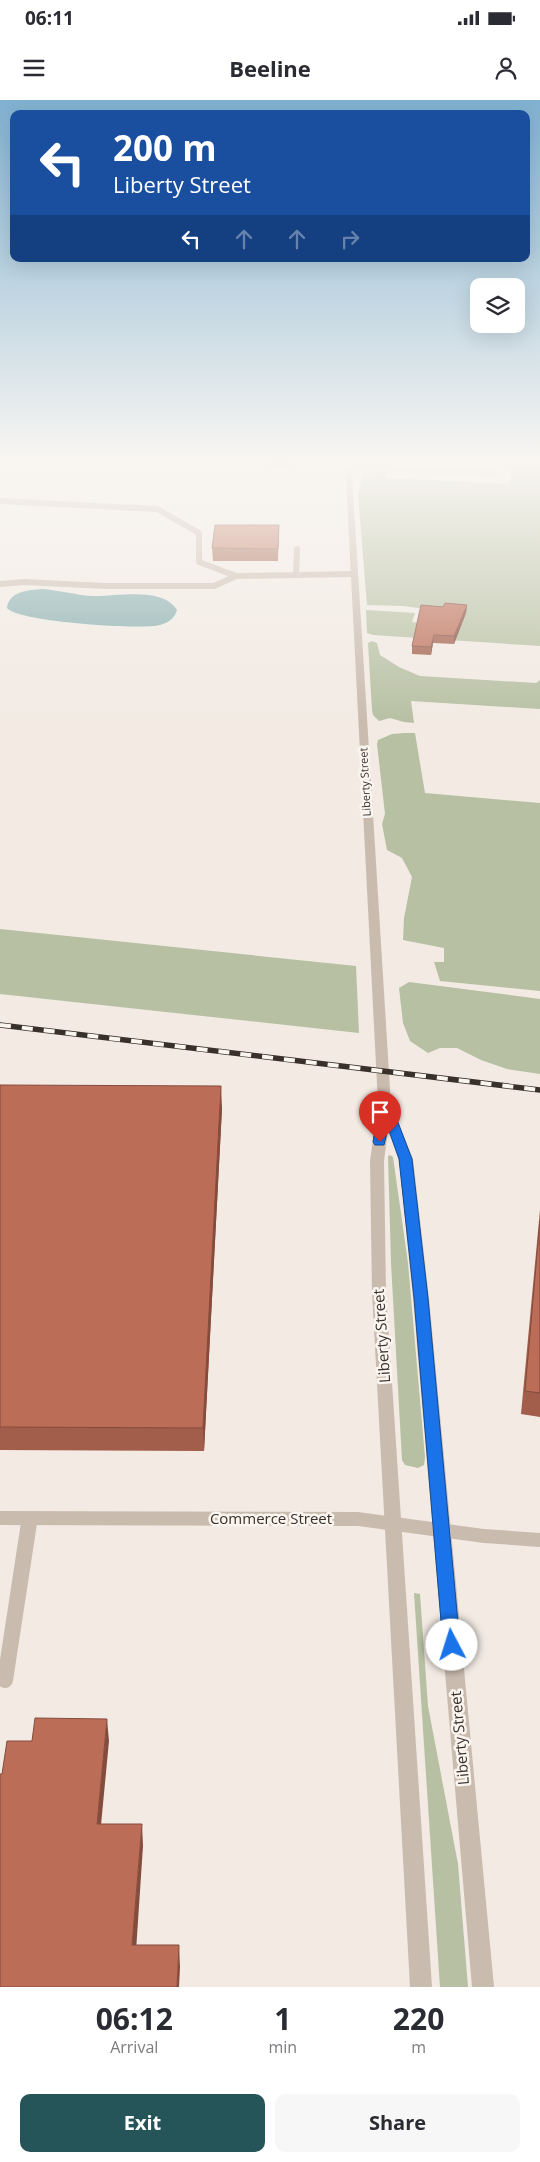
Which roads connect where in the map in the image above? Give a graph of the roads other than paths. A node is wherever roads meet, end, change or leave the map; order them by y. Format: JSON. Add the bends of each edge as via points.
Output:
{"nodes":[{"id":1,"x":199,"y":547,"type":"edge"},
{"id":2,"x":353,"y":547,"type":"edge"},
{"id":3,"x":297,"y":549,"type":"dead end"},
{"id":4,"x":296,"y":574,"type":"junction"},
{"id":5,"x":354,"y":574,"type":"junction"},
{"id":6,"x":236,"y":576,"type":"junction"},
{"id":7,"x":0,"y":584,"type":"edge"},
{"id":8,"x":385,"y":1104,"type":"junction"},
{"id":9,"x":0,"y":1518,"type":"edge"},
{"id":10,"x":30,"y":1518,"type":"junction"},
{"id":11,"x":394,"y":1524,"type":"junction"},
{"id":12,"x":441,"y":1530,"type":"junction"},
{"id":13,"x":540,"y":1540,"type":"edge"},
{"id":14,"x":5,"y":1680,"type":"dead end"},
{"id":15,"x":421,"y":1987,"type":"edge"},
{"id":16,"x":483,"y":1987,"type":"edge"}],
"edges":[{"from":1,"to":6,"type":"lane","via":[[199,562]]},
{"from":2,"to":5,"type":"street","name":"Liberty Street"},
{"from":3,"to":4,"type":"lane"},
{"from":4,"to":5,"type":"lane"},
{"from":4,"to":6,"type":"lane"},
{"from":5,"to":8,"type":"street","name":"Liberty Street"},
{"from":6,"to":7,"type":"lane","via":[[214,586]]},
{"from":8,"to":11,"type":"street","name":"Liberty Street","via":[[377,1161],[379,1292]]},
{"from":8,"to":12,"type":"street","name":"Liberty Street","via":[[406,1159]]},
{"from":9,"to":10,"type":"street","name":"Commerce Street"},
{"from":10,"to":11,"type":"street","name":"Commerce Street","via":[[358,1519]]},
{"from":10,"to":14,"type":"lane"},
{"from":11,"to":12,"type":"street","name":"Commerce Street"},
{"from":11,"to":15,"type":"street","name":"Liberty Street"},
{"from":12,"to":13,"type":"street","name":"Commerce Street"},
{"from":12,"to":16,"type":"street","name":"Liberty Street"}]}
